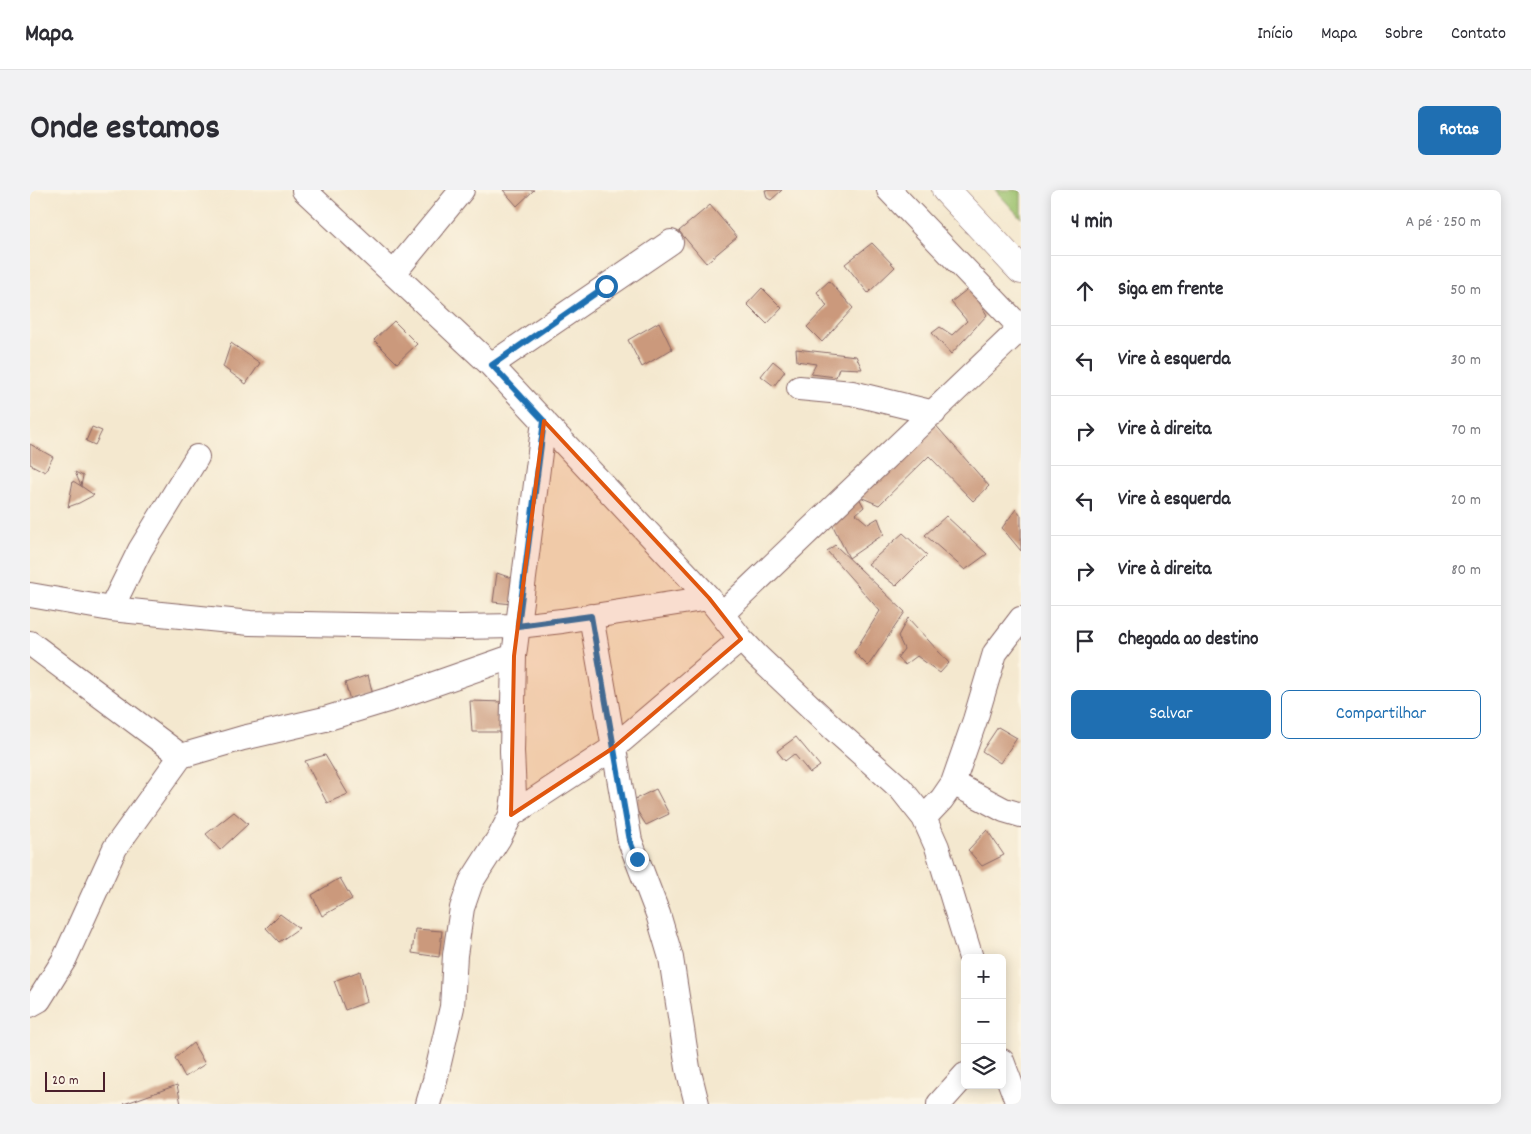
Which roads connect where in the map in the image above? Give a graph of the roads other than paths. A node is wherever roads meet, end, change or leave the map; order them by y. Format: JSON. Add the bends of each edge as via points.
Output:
{"nodes":[{"id":1,"x":305,"y":190,"type":"edge"},
{"id":2,"x":462,"y":190,"type":"edge"},
{"id":3,"x":889,"y":190,"type":"edge"},
{"id":4,"x":946,"y":190,"type":"edge"},
{"id":5,"x":671,"y":242,"type":"dead end"},
{"id":6,"x":1021,"y":270,"type":"edge"},
{"id":7,"x":394,"y":273,"type":"junction"},
{"id":8,"x":1021,"y":328,"type":"edge"},
{"id":9,"x":492,"y":365,"type":"junction"},
{"id":10,"x":799,"y":388,"type":"dead end"},
{"id":11,"x":934,"y":413,"type":"junction"},
{"id":12,"x":544,"y":421,"type":"junction"},
{"id":13,"x":197,"y":457,"type":"dead end"},
{"id":14,"x":30,"y":595,"type":"edge"},
{"id":15,"x":715,"y":606,"type":"junction"},
{"id":16,"x":111,"y":609,"type":"junction"},
{"id":17,"x":591,"y":616,"type":"junction"},
{"id":18,"x":1021,"y":619,"type":"edge"},
{"id":19,"x":518,"y":626,"type":"junction"},
{"id":20,"x":741,"y":638,"type":"junction"},
{"id":21,"x":30,"y":643,"type":"edge"},
{"id":22,"x":514,"y":656,"type":"junction"},
{"id":23,"x":613,"y":748,"type":"junction"},
{"id":24,"x":181,"y":756,"type":"junction"},
{"id":25,"x":953,"y":783,"type":"junction"},
{"id":26,"x":511,"y":815,"type":"junction"},
{"id":27,"x":1021,"y":815,"type":"edge"},
{"id":28,"x":924,"y":818,"type":"junction"},
{"id":29,"x":969,"y":954,"type":"edge"},
{"id":30,"x":30,"y":1005,"type":"edge"},
{"id":31,"x":1006,"y":1072,"type":"edge"},
{"id":32,"x":961,"y":1079,"type":"edge"},
{"id":33,"x":428,"y":1104,"type":"edge"},
{"id":34,"x":697,"y":1104,"type":"edge"},
{"id":35,"x":939,"y":1104,"type":"edge"},
{"id":36,"x":1018,"y":1104,"type":"edge"}],
"edges":[{"from":1,"to":7,"type":"street"},
{"from":2,"to":7,"type":"street"},
{"from":3,"to":8,"type":"street"},
{"from":4,"to":6,"type":"main road"},
{"from":5,"to":9,"type":"street"},
{"from":7,"to":9,"type":"street"},
{"from":8,"to":11,"type":"street"},
{"from":9,"to":12,"type":"street"},
{"from":10,"to":11,"type":"street","via":[[852,393]]},
{"from":11,"to":15,"type":"street"},
{"from":12,"to":15,"type":"street"},
{"from":12,"to":19,"type":"street"},
{"from":13,"to":16,"type":"street","via":[[140,550]]},
{"from":14,"to":16,"type":"street"},
{"from":15,"to":17,"type":"street"},
{"from":15,"to":20,"type":"street"},
{"from":16,"to":19,"type":"street","via":[[250,623]]},
{"from":17,"to":19,"type":"street"},
{"from":17,"to":23,"type":"street"},
{"from":18,"to":25,"type":"street","via":[[995,653]]},
{"from":19,"to":22,"type":"street"},
{"from":20,"to":23,"type":"street"},
{"from":20,"to":28,"type":"street","via":[[901,789]]},
{"from":21,"to":24,"type":"street"},
{"from":22,"to":24,"type":"street","via":[[325,719]]},
{"from":22,"to":26,"type":"street","via":[[514,795]]},
{"from":23,"to":26,"type":"street"},
{"from":23,"to":34,"type":"street","via":[[630,841],[671,958],[688,1068]]},
{"from":24,"to":30,"type":"street","via":[[115,848],[64,960],[39,1000]]},
{"from":25,"to":27,"type":"street","via":[[1004,810]]},
{"from":25,"to":28,"type":"street"},
{"from":26,"to":33,"type":"street","via":[[470,882],[462,908],[452,1007]]},
{"from":28,"to":29,"type":"street","via":[[937,847]]},
{"from":31,"to":36,"type":"street"},
{"from":32,"to":35,"type":"street"}]}
